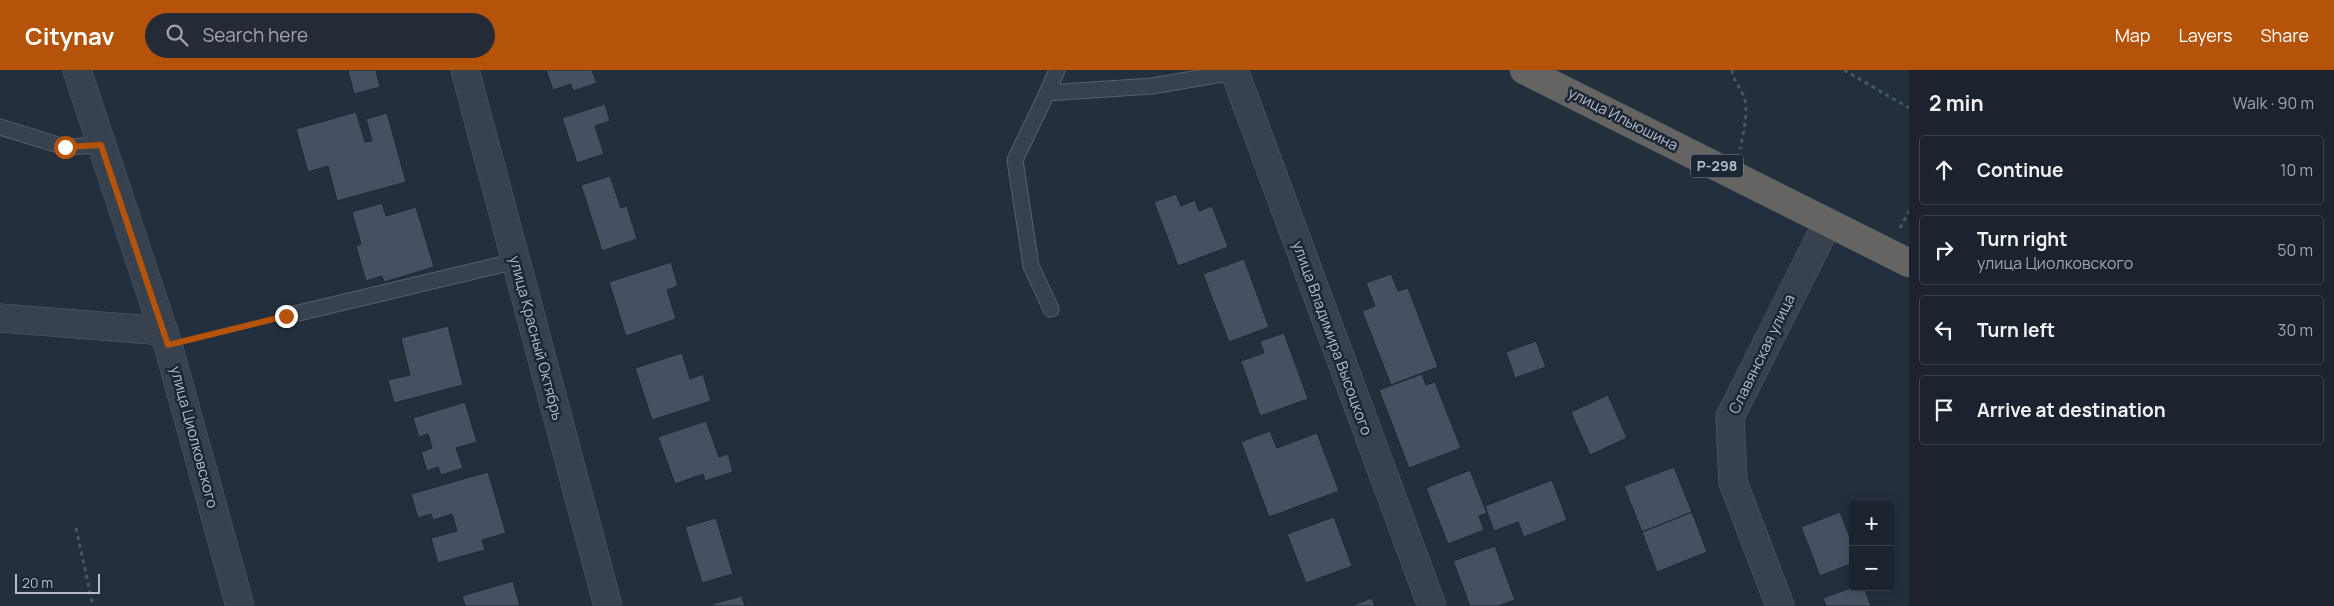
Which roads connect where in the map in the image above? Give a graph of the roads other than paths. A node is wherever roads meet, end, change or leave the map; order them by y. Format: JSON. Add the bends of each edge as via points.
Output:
{"nodes":[{"id":1,"x":77,"y":70,"type":"edge"},
{"id":2,"x":465,"y":70,"type":"edge"},
{"id":3,"x":1057,"y":70,"type":"edge"},
{"id":4,"x":1524,"y":70,"type":"edge"},
{"id":5,"x":1234,"y":71,"type":"edge"},
{"id":6,"x":1047,"y":93,"type":"junction"},
{"id":7,"x":0,"y":127,"type":"edge"},
{"id":8,"x":101,"y":145,"type":"junction"},
{"id":9,"x":1828,"y":222,"type":"junction"},
{"id":10,"x":516,"y":261,"type":"junction"},
{"id":11,"x":1909,"y":263,"type":"edge"},
{"id":12,"x":1051,"y":309,"type":"dead end"},
{"id":13,"x":286,"y":316,"type":"road end"},
{"id":14,"x":0,"y":318,"type":"edge"},
{"id":15,"x":166,"y":338,"type":"junction"},
{"id":16,"x":240,"y":606,"type":"edge"},
{"id":17,"x":608,"y":606,"type":"edge"},
{"id":18,"x":1432,"y":606,"type":"edge"},
{"id":19,"x":1780,"y":606,"type":"edge"}],
"edges":[{"from":1,"to":8,"type":"street","name":"улица Циолковского"},
{"from":2,"to":10,"type":"street","name":"улица Красный Октябрь"},
{"from":3,"to":6,"type":"lane"},
{"from":4,"to":9,"type":"highway","name":"улица Ильюшина","number":"Р-298"},
{"from":5,"to":6,"type":"lane","via":[[1152,86]]},
{"from":5,"to":18,"type":"street","name":"улица Владимира Высоцкого"},
{"from":6,"to":12,"type":"lane","via":[[1015,160],[1032,266]]},
{"from":7,"to":8,"type":"lane","via":[[65,147]]},
{"from":8,"to":15,"type":"street","name":"улица Циолковского"},
{"from":9,"to":11,"type":"highway","name":"улица Ильюшина","number":"Р-298"},
{"from":9,"to":19,"type":"street","name":"Славянская улица","via":[[1730,417],[1733,482]]},
{"from":10,"to":13,"type":"lane"},
{"from":10,"to":17,"type":"street","name":"улица Красный Октябрь"},
{"from":14,"to":15,"type":"street"},
{"from":15,"to":16,"type":"street","name":"улица Циолковского"}]}
